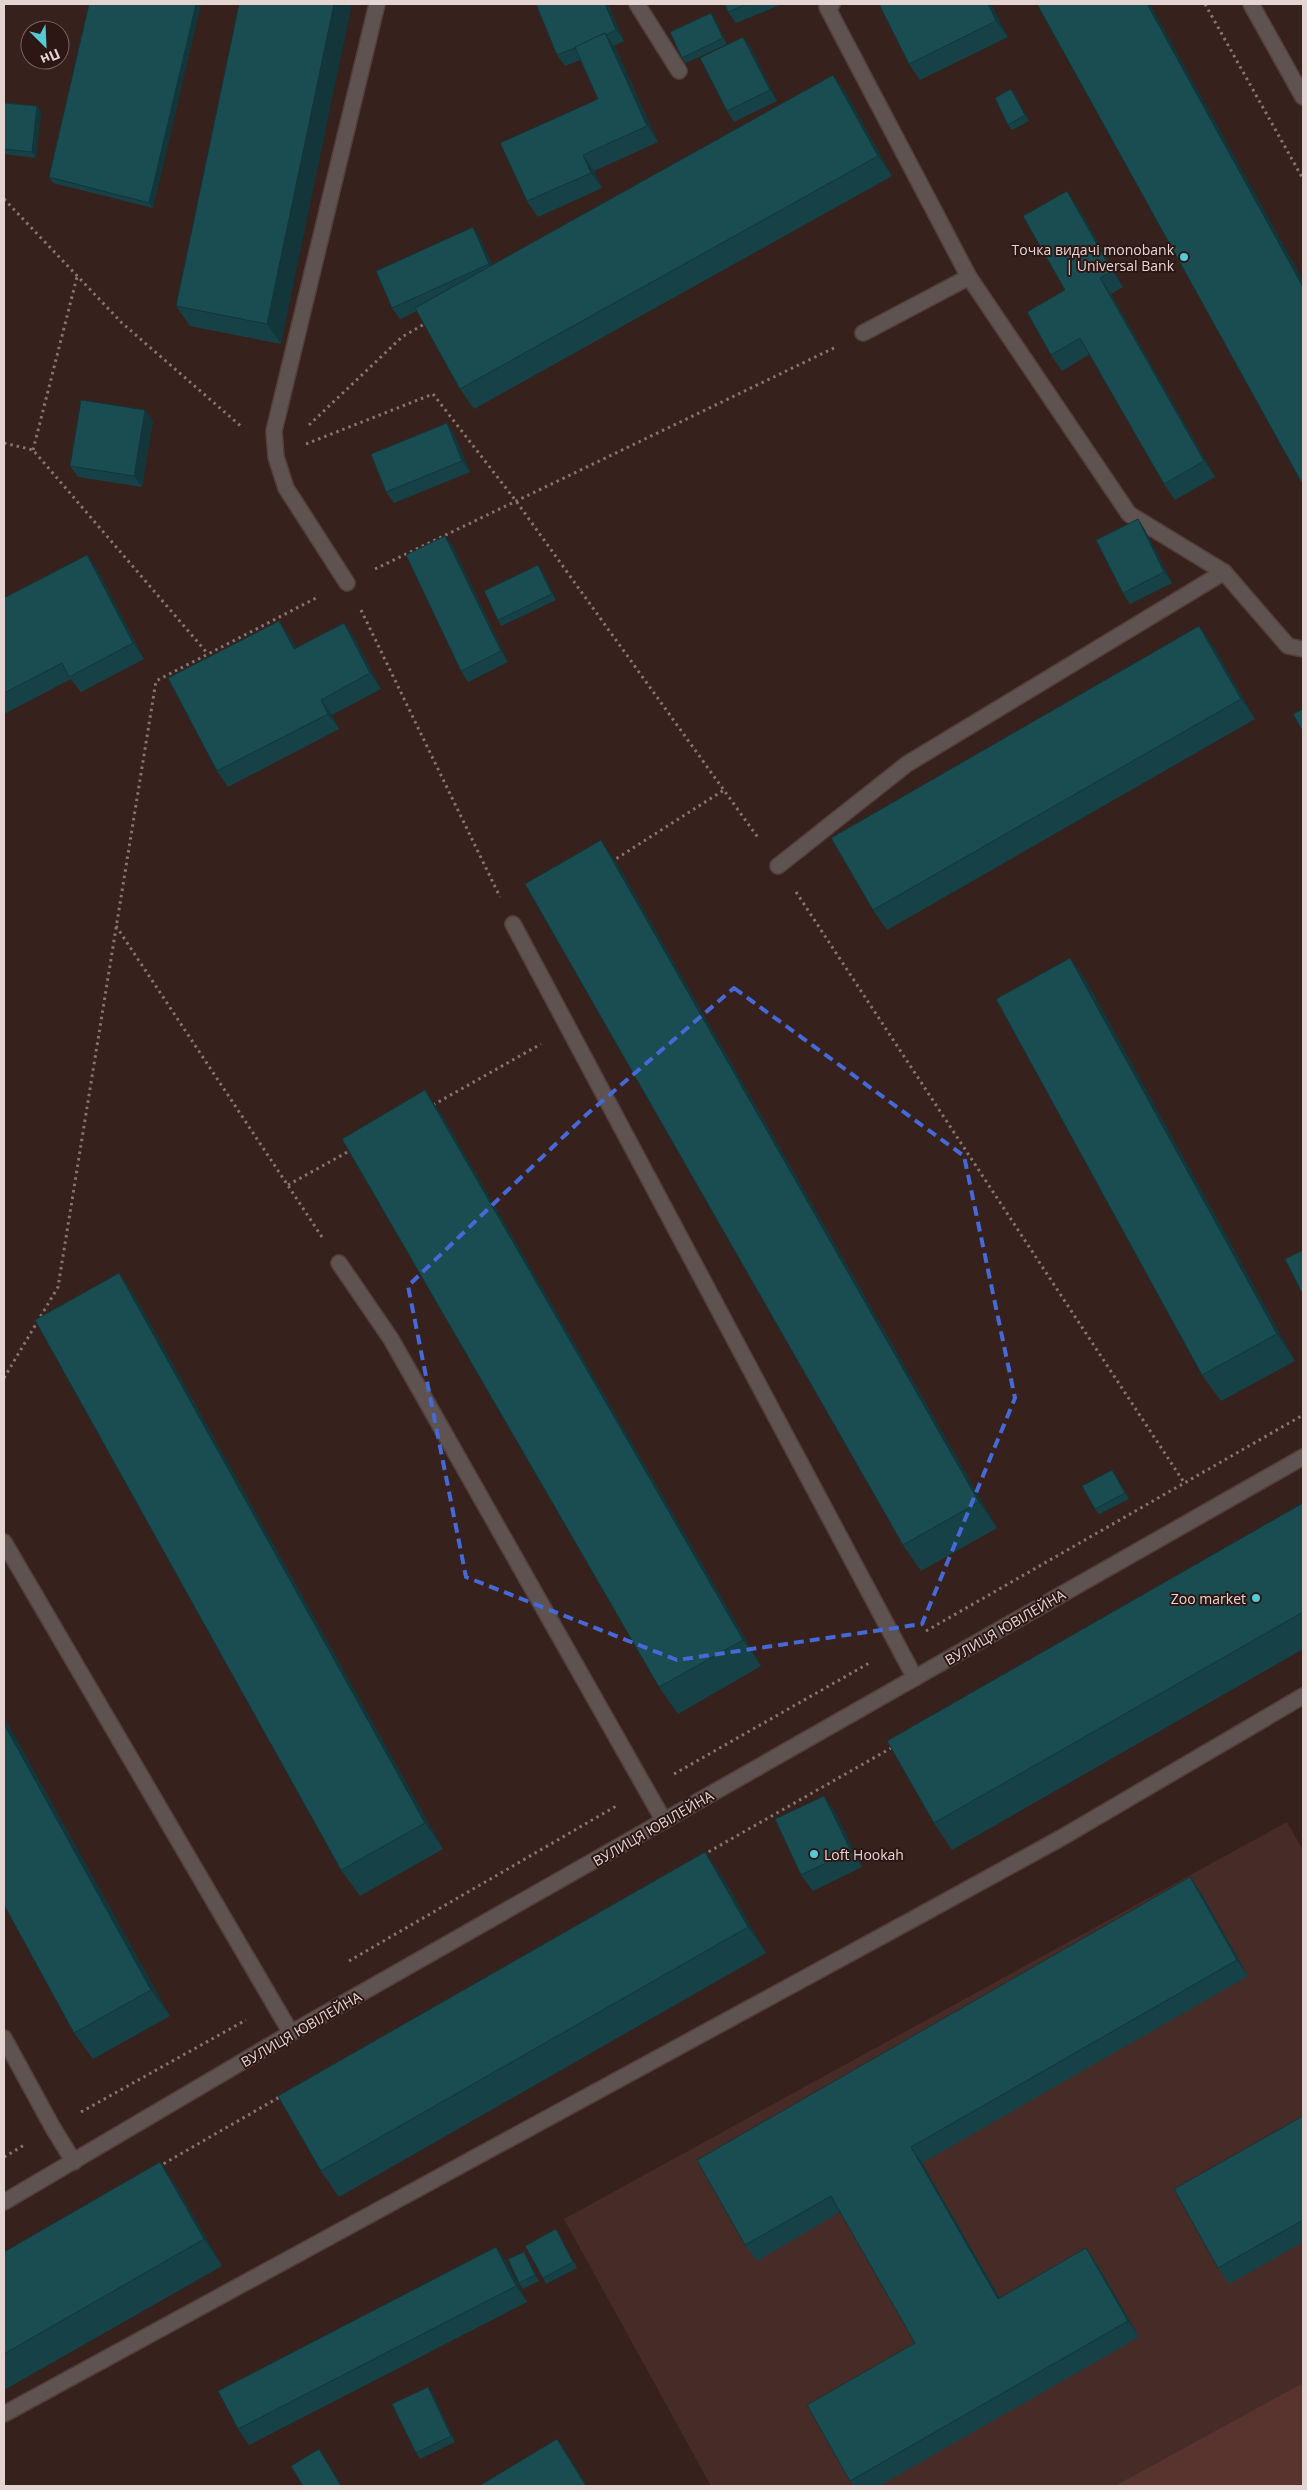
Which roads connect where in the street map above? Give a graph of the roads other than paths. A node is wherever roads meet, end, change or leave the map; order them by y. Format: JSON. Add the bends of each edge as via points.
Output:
{"nodes":[{"id":1,"x":377,"y":4,"type":"edge"},
{"id":2,"x":637,"y":4,"type":"edge"},
{"id":3,"x":832,"y":4,"type":"edge"},
{"id":4,"x":1251,"y":4,"type":"edge"},
{"id":5,"x":679,"y":71,"type":"dead end"},
{"id":6,"x":1303,"y":97,"type":"edge"},
{"id":7,"x":970,"y":277,"type":"junction"},
{"id":8,"x":863,"y":333,"type":"road end"},
{"id":9,"x":1224,"y":572,"type":"junction"},
{"id":10,"x":347,"y":582,"type":"road end"},
{"id":11,"x":1303,"y":649,"type":"edge"},
{"id":12,"x":778,"y":866,"type":"dead end"},
{"id":13,"x":513,"y":924,"type":"road end"},
{"id":14,"x":339,"y":1263,"type":"road end"},
{"id":15,"x":1303,"y":1457,"type":"edge"},
{"id":16,"x":4,"y":1542,"type":"edge"},
{"id":17,"x":915,"y":1678,"type":"junction"},
{"id":18,"x":1303,"y":1696,"type":"edge"},
{"id":19,"x":664,"y":1821,"type":"junction"},
{"id":20,"x":292,"y":2034,"type":"junction"},
{"id":21,"x":4,"y":2038,"type":"edge"},
{"id":22,"x":74,"y":2162,"type":"junction"},
{"id":23,"x":4,"y":2202,"type":"edge"},
{"id":24,"x":4,"y":2414,"type":"edge"}],
"edges":[{"from":1,"to":10,"type":"street","via":[[274,431],[276,457],[286,488]]},
{"from":2,"to":5,"type":"street"},
{"from":3,"to":7,"type":"street","via":[[827,7]]},
{"from":4,"to":6,"type":"street"},
{"from":7,"to":8,"type":"street"},
{"from":7,"to":9,"type":"street","via":[[1129,514]]},
{"from":9,"to":11,"type":"street","via":[[1288,646]]},
{"from":9,"to":12,"type":"street","via":[[907,764]]},
{"from":13,"to":17,"type":"street"},
{"from":14,"to":19,"type":"street","via":[[391,1339]]},
{"from":15,"to":17,"type":"street","name":"ВУЛИЦЯ ЮВІЛЕЙНА"},
{"from":16,"to":20,"type":"street"},
{"from":17,"to":19,"type":"street","name":"ВУЛИЦЯ ЮВІЛЕЙНА"},
{"from":18,"to":24,"type":"street","via":[[934,1908]]},
{"from":19,"to":20,"type":"street","name":"ВУЛИЦЯ ЮВІЛЕЙНА"},
{"from":20,"to":22,"type":"street","name":"ВУЛИЦЯ ЮВІЛЕЙНА"},
{"from":21,"to":22,"type":"street"},
{"from":22,"to":23,"type":"street","name":"ВУЛИЦЯ ЮВІЛЕЙНА"}]}
